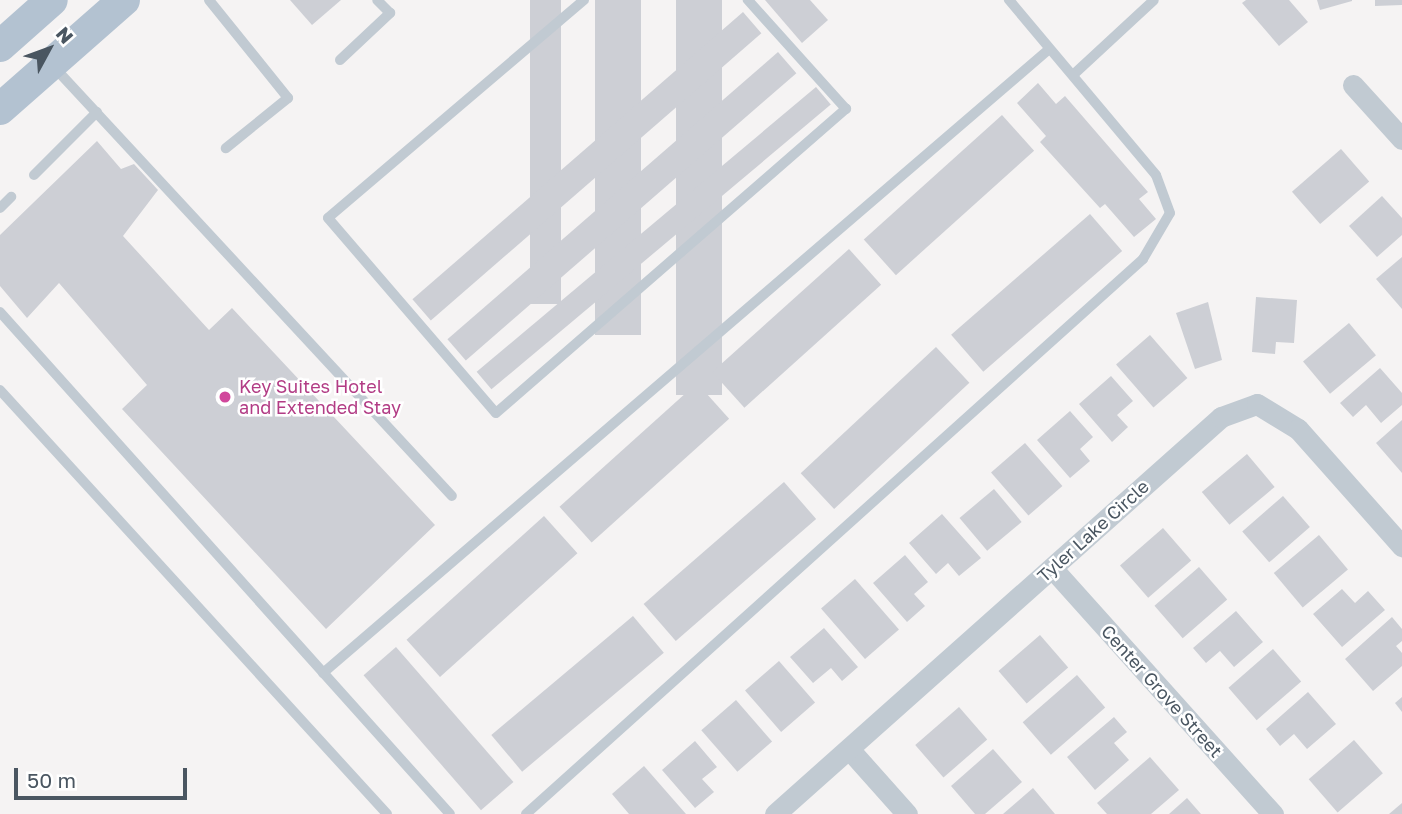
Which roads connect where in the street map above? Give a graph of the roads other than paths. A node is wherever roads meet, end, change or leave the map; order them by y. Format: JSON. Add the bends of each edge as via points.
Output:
{"nodes":[{"id":1,"x":52,"y":0,"type":"edge"},
{"id":2,"x":124,"y":0,"type":"edge"},
{"id":3,"x":209,"y":0,"type":"edge"},
{"id":4,"x":377,"y":0,"type":"edge"},
{"id":5,"x":584,"y":0,"type":"edge"},
{"id":6,"x":748,"y":0,"type":"edge"},
{"id":7,"x":1009,"y":0,"type":"edge"},
{"id":8,"x":1154,"y":0,"type":"edge"},
{"id":9,"x":0,"y":46,"type":"edge"},
{"id":10,"x":1048,"y":50,"type":"junction"},
{"id":11,"x":340,"y":60,"type":"dead end"},
{"id":12,"x":51,"y":64,"type":"junction"},
{"id":13,"x":1073,"y":75,"type":"junction"},
{"id":14,"x":1353,"y":85,"type":"dead end"},
{"id":15,"x":0,"y":109,"type":"edge"},
{"id":16,"x":97,"y":112,"type":"junction"},
{"id":17,"x":1402,"y":139,"type":"edge"},
{"id":18,"x":226,"y":148,"type":"dead end"},
{"id":19,"x":34,"y":174,"type":"dead end"},
{"id":20,"x":10,"y":197,"type":"dead end"},
{"id":21,"x":0,"y":208,"type":"edge"},
{"id":22,"x":0,"y":312,"type":"edge"},
{"id":23,"x":0,"y":390,"type":"edge"},
{"id":24,"x":452,"y":496,"type":"dead end"},
{"id":25,"x":1402,"y":547,"type":"edge"},
{"id":26,"x":1052,"y":568,"type":"junction"},
{"id":27,"x":323,"y":673,"type":"junction"},
{"id":28,"x":849,"y":749,"type":"junction"},
{"id":29,"x":387,"y":814,"type":"edge"},
{"id":30,"x":450,"y":814,"type":"edge"},
{"id":31,"x":526,"y":814,"type":"edge"},
{"id":32,"x":775,"y":814,"type":"edge"},
{"id":33,"x":907,"y":814,"type":"edge"},
{"id":34,"x":1273,"y":814,"type":"edge"}],
"edges":[{"from":1,"to":9,"type":"main road"},
{"from":2,"to":12,"type":"main road"},
{"from":3,"to":18,"type":"lane","via":[[288,98]]},
{"from":4,"to":11,"type":"lane","via":[[390,13]]},
{"from":5,"to":6,"type":"lane","via":[[328,218],[496,413],[846,109]]},
{"from":7,"to":10,"type":"lane"},
{"from":8,"to":13,"type":"lane"},
{"from":10,"to":13,"type":"lane"},
{"from":10,"to":27,"type":"lane"},
{"from":12,"to":15,"type":"main road"},
{"from":12,"to":16,"type":"lane"},
{"from":13,"to":31,"type":"lane","via":[[1156,175],[1170,213],[1143,259]]},
{"from":14,"to":17,"type":"street"},
{"from":16,"to":19,"type":"lane"},
{"from":16,"to":24,"type":"lane"},
{"from":20,"to":21,"type":"lane"},
{"from":22,"to":27,"type":"lane"},
{"from":23,"to":29,"type":"lane"},
{"from":25,"to":26,"type":"street","name":"Tyler Lake Circle","via":[[1298,429],[1257,404],[1221,417]]},
{"from":26,"to":28,"type":"street","name":"Tyler Lake Circle"},
{"from":26,"to":34,"type":"street","name":"Center Grove Street"},
{"from":27,"to":30,"type":"lane"},
{"from":28,"to":32,"type":"street","name":"Tyler Lake Circle"},
{"from":28,"to":33,"type":"street"}]}
